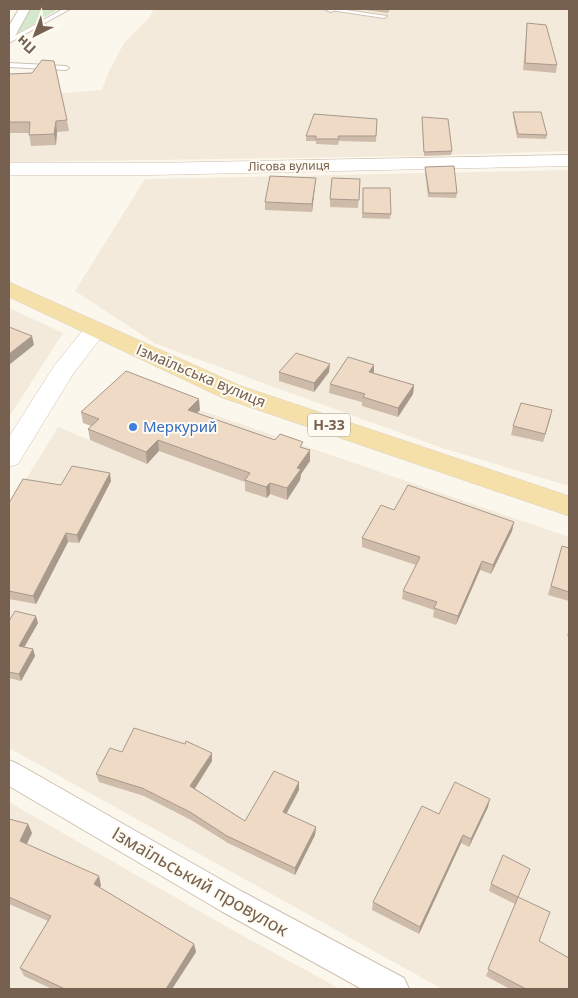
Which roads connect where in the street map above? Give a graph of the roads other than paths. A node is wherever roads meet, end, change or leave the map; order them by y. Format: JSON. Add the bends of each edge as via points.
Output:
{"nodes":[{"id":1,"x":24,"y":9,"type":"edge"},
{"id":2,"x":67,"y":9,"type":"edge"},
{"id":3,"x":329,"y":9,"type":"edge"},
{"id":4,"x":384,"y":16,"type":"dead end"},
{"id":5,"x":9,"y":36,"type":"edge"},
{"id":6,"x":9,"y":40,"type":"edge"},
{"id":7,"x":9,"y":65,"type":"edge"},
{"id":8,"x":66,"y":68,"type":"dead end"},
{"id":9,"x":569,"y":160,"type":"edge"},
{"id":10,"x":9,"y":169,"type":"edge"},
{"id":11,"x":9,"y":288,"type":"edge"},
{"id":12,"x":95,"y":330,"type":"junction"},
{"id":13,"x":9,"y":458,"type":"edge"},
{"id":14,"x":569,"y":506,"type":"edge"},
{"id":15,"x":9,"y":772,"type":"edge"},
{"id":16,"x":394,"y":989,"type":"edge"}],
"edges":[{"from":1,"to":5,"type":"street"},
{"from":2,"to":6,"type":"lane"},
{"from":3,"to":4,"type":"lane"},
{"from":7,"to":8,"type":"lane"},
{"from":9,"to":10,"type":"street","name":"Лісова вулиця"},
{"from":11,"to":12,"type":"main road","name":"Ізмаїльська вулиця","number":"Н-33"},
{"from":12,"to":13,"type":"street","via":[[64,371]]},
{"from":12,"to":14,"type":"main road","name":"Ізмаїльська вулиця","number":"Н-33","via":[[232,392]]},
{"from":15,"to":16,"type":"street","name":"Ізмаїльський провулок","via":[[231,902]]}]}
